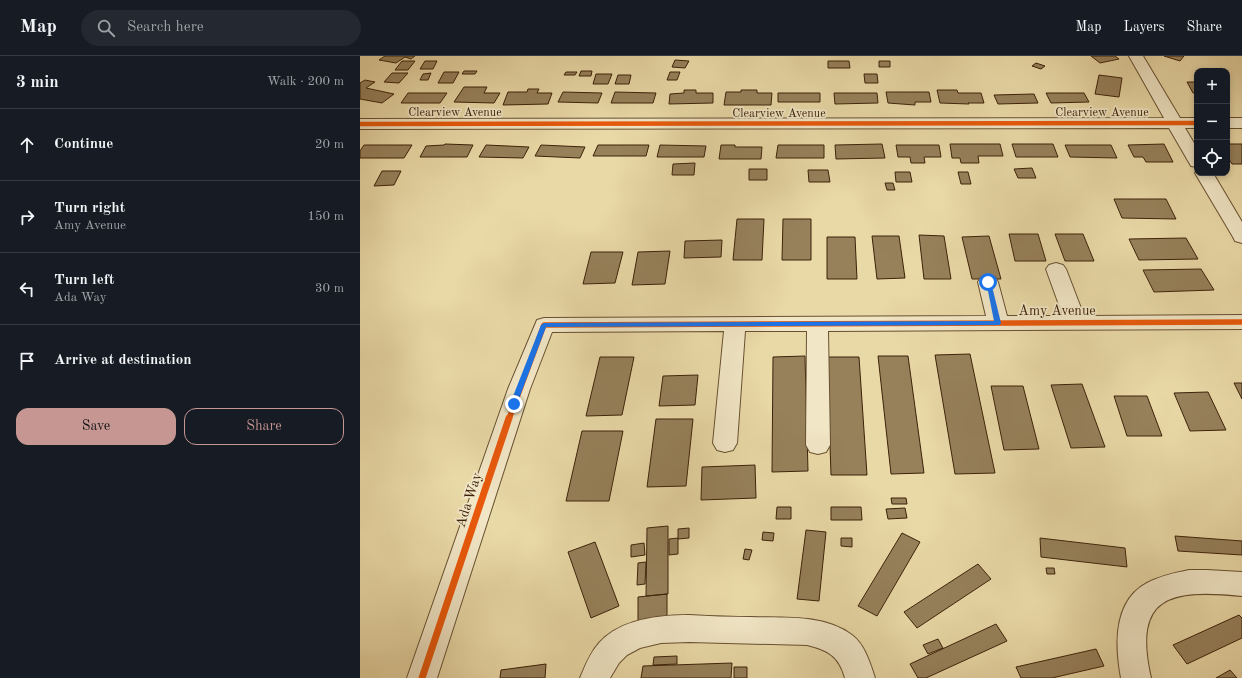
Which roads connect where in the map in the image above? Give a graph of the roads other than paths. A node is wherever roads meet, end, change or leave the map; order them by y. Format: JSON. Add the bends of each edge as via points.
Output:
{"nodes":[{"id":1,"x":1136,"y":56,"type":"edge"},
{"id":2,"x":1174,"y":123,"type":"junction"},
{"id":3,"x":1194,"y":123,"type":"edge"},
{"id":4,"x":1230,"y":123,"type":"edge"},
{"id":5,"x":1242,"y":123,"type":"edge"},
{"id":6,"x":360,"y":124,"type":"edge"},
{"id":7,"x":1194,"y":157,"type":"edge"},
{"id":8,"x":1206,"y":176,"type":"edge"},
{"id":9,"x":1242,"y":237,"type":"edge"},
{"id":10,"x":1056,"y":269,"type":"dead end"},
{"id":11,"x":988,"y":282,"type":"dead end"},
{"id":12,"x":1242,"y":322,"type":"edge"},
{"id":13,"x":998,"y":323,"type":"junction"},
{"id":14,"x":1076,"y":323,"type":"junction"},
{"id":15,"x":735,"y":324,"type":"junction"},
{"id":16,"x":817,"y":324,"type":"junction"},
{"id":17,"x":541,"y":332,"type":"joint"},
{"id":18,"x":725,"y":443,"type":"dead end"},
{"id":19,"x":818,"y":445,"type":"dead end"},
{"id":20,"x":1242,"y":584,"type":"edge"},
{"id":21,"x":422,"y":678,"type":"edge"},
{"id":22,"x":595,"y":678,"type":"edge"},
{"id":23,"x":860,"y":678,"type":"edge"},
{"id":24,"x":1136,"y":678,"type":"edge"}],
"edges":[{"from":1,"to":2,"type":"street"},
{"from":2,"to":3,"type":"street","name":"Clearview Avenue"},
{"from":2,"to":6,"type":"street","name":"Clearview Avenue"},
{"from":2,"to":7,"type":"street"},
{"from":4,"to":5,"type":"street"},
{"from":8,"to":9,"type":"street"},
{"from":10,"to":14,"type":"street"},
{"from":11,"to":13,"type":"street"},
{"from":12,"to":14,"type":"street","name":"Amy Avenue"},
{"from":13,"to":14,"type":"street","name":"Amy Avenue"},
{"from":13,"to":16,"type":"street","name":"Amy Avenue"},
{"from":15,"to":16,"type":"street","name":"Amy Avenue"},
{"from":15,"to":17,"type":"street","name":"Amy Avenue","via":[[544,325]]},
{"from":15,"to":18,"type":"street"},
{"from":16,"to":19,"type":"street"},
{"from":17,"to":21,"type":"street","name":"Ada Way","via":[[518,389]]},
{"from":20,"to":24,"type":"street","via":[[1206,582],[1170,585],[1156,591],[1145,600],[1137,610],[1132,623],[1131,650]]},
{"from":22,"to":23,"type":"street","via":[[609,653],[627,639],[651,631],[692,629],[807,632],[824,635],[839,641],[849,652]]}]}
